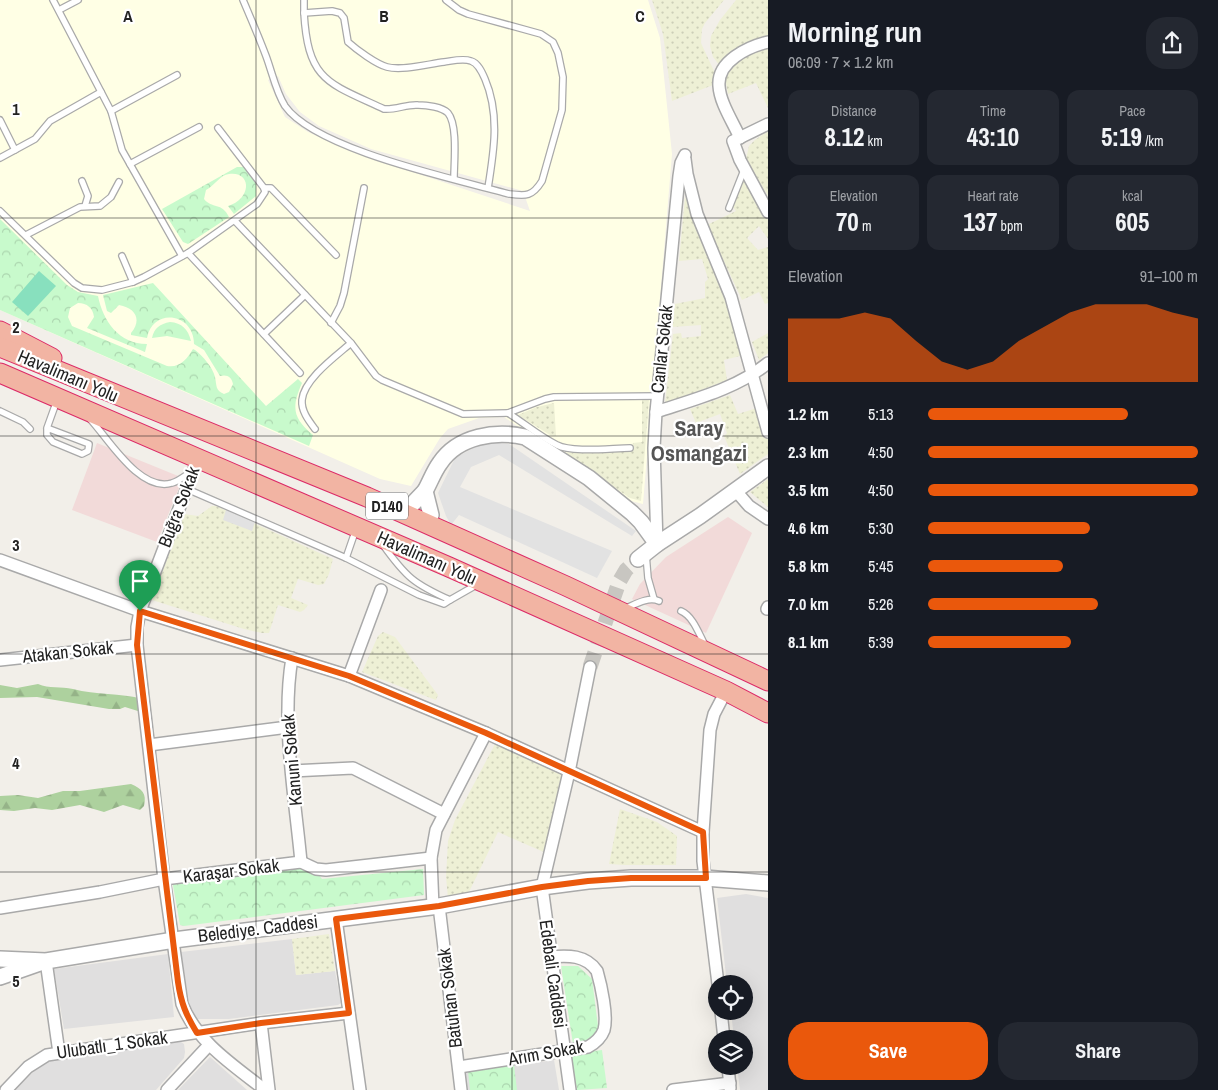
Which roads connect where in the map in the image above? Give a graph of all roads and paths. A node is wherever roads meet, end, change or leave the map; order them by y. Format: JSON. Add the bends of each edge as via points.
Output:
{"nodes":[{"id":1,"x":53,"y":0,"type":"edge"},
{"id":2,"x":78,"y":0,"type":"edge"},
{"id":3,"x":243,"y":0,"type":"edge"},
{"id":4,"x":304,"y":0,"type":"edge"},
{"id":5,"x":446,"y":0,"type":"edge"},
{"id":6,"x":59,"y":10,"type":"junction"},
{"id":7,"x":304,"y":13,"type":"junction"},
{"id":8,"x":768,"y":42,"type":"edge"},
{"id":9,"x":177,"y":75,"type":"dead end"},
{"id":10,"x":101,"y":92,"type":"junction"},
{"id":11,"x":111,"y":111,"type":"junction"},
{"id":12,"x":0,"y":120,"type":"edge"},
{"id":13,"x":768,"y":124,"type":"edge"},
{"id":14,"x":199,"y":128,"type":"dead end"},
{"id":15,"x":218,"y":128,"type":"dead end"},
{"id":16,"x":736,"y":139,"type":"junction"},
{"id":17,"x":15,"y":150,"type":"junction"},
{"id":18,"x":0,"y":158,"type":"edge"},
{"id":19,"x":130,"y":164,"type":"junction"},
{"id":20,"x":745,"y":169,"type":"junction"},
{"id":21,"x":454,"y":178,"type":"junction"},
{"id":22,"x":82,"y":181,"type":"dead end"},
{"id":23,"x":119,"y":182,"type":"dead end"},
{"id":24,"x":264,"y":188,"type":"junction"},
{"id":25,"x":364,"y":188,"type":"dead end"},
{"id":26,"x":488,"y":188,"type":"junction"},
{"id":27,"x":85,"y":206,"type":"junction"},
{"id":28,"x":729,"y":208,"type":"dead end"},
{"id":29,"x":0,"y":211,"type":"edge"},
{"id":30,"x":768,"y":212,"type":"edge"},
{"id":31,"x":235,"y":221,"type":"junction"},
{"id":32,"x":26,"y":235,"type":"junction"},
{"id":33,"x":185,"y":254,"type":"junction"},
{"id":34,"x":336,"y":255,"type":"dead end"},
{"id":35,"x":122,"y":256,"type":"dead end"},
{"id":36,"x":133,"y":282,"type":"junction"},
{"id":37,"x":305,"y":295,"type":"junction"},
{"id":38,"x":331,"y":322,"type":"junction"},
{"id":39,"x":0,"y":331,"type":"edge"},
{"id":40,"x":264,"y":334,"type":"junction"},
{"id":41,"x":351,"y":343,"type":"junction"},
{"id":42,"x":0,"y":347,"type":"edge"},
{"id":43,"x":768,"y":363,"type":"edge"},
{"id":44,"x":0,"y":373,"type":"edge"},
{"id":45,"x":300,"y":373,"type":"dead end"},
{"id":46,"x":754,"y":374,"type":"junction"},
{"id":47,"x":0,"y":385,"type":"edge"},
{"id":48,"x":658,"y":396,"type":"junction"},
{"id":49,"x":129,"y":401,"type":"junction"},
{"id":50,"x":56,"y":403,"type":"junction"},
{"id":51,"x":0,"y":411,"type":"edge"},
{"id":52,"x":82,"y":411,"type":"junction"},
{"id":53,"x":656,"y":412,"type":"junction"},
{"id":54,"x":508,"y":413,"type":"junction"},
{"id":55,"x":103,"y":418,"type":"junction"},
{"id":56,"x":47,"y":428,"type":"junction"},
{"id":57,"x":30,"y":429,"type":"dead end"},
{"id":58,"x":315,"y":429,"type":"dead end"},
{"id":59,"x":768,"y":432,"type":"edge"},
{"id":60,"x":630,"y":448,"type":"dead end"},
{"id":61,"x":196,"y":465,"type":"junction"},
{"id":62,"x":768,"y":467,"type":"edge"},
{"id":63,"x":187,"y":489,"type":"junction"},
{"id":64,"x":425,"y":491,"type":"junction"},
{"id":65,"x":736,"y":491,"type":"junction"},
{"id":66,"x":404,"y":513,"type":"junction"},
{"id":67,"x":768,"y":519,"type":"edge"},
{"id":68,"x":427,"y":523,"type":"junction"},
{"id":69,"x":357,"y":528,"type":"junction"},
{"id":70,"x":377,"y":536,"type":"junction"},
{"id":71,"x":647,"y":552,"type":"junction"},
{"id":72,"x":346,"y":558,"type":"junction"},
{"id":73,"x":0,"y":560,"type":"edge"},
{"id":74,"x":482,"y":582,"type":"junction"},
{"id":75,"x":381,"y":590,"type":"dead end"},
{"id":76,"x":450,"y":600,"type":"junction"},
{"id":77,"x":140,"y":611,"type":"junction"},
{"id":78,"x":619,"y":611,"type":"junction"},
{"id":79,"x":681,"y":611,"type":"dead end"},
{"id":80,"x":137,"y":645,"type":"junction"},
{"id":81,"x":710,"y":653,"type":"junction"},
{"id":82,"x":292,"y":658,"type":"junction"},
{"id":83,"x":0,"y":660,"type":"edge"},
{"id":84,"x":590,"y":667,"type":"tunnel mouth"},
{"id":85,"x":349,"y":676,"type":"junction"},
{"id":86,"x":768,"y":681,"type":"edge"},
{"id":87,"x":726,"y":691,"type":"junction"},
{"id":88,"x":768,"y":713,"type":"edge"},
{"id":89,"x":288,"y":727,"type":"junction"},
{"id":90,"x":486,"y":733,"type":"junction"},
{"id":91,"x":148,"y":745,"type":"junction"},
{"id":92,"x":292,"y":771,"type":"junction"},
{"id":93,"x":569,"y":772,"type":"junction"},
{"id":94,"x":444,"y":814,"type":"junction"},
{"id":95,"x":703,"y":832,"type":"junction"},
{"id":96,"x":431,"y":858,"type":"junction"},
{"id":97,"x":301,"y":862,"type":"junction"},
{"id":98,"x":706,"y":878,"type":"junction"},
{"id":99,"x":164,"y":879,"type":"junction"},
{"id":100,"x":768,"y":883,"type":"edge"},
{"id":101,"x":542,"y":887,"type":"junction"},
{"id":102,"x":436,"y":906,"type":"junction"},
{"id":103,"x":0,"y":908,"type":"edge"},
{"id":104,"x":336,"y":919,"type":"junction"},
{"id":105,"x":174,"y":940,"type":"junction"},
{"id":106,"x":550,"y":957,"type":"junction"},
{"id":107,"x":0,"y":959,"type":"edge"},
{"id":108,"x":46,"y":961,"type":"junction"},
{"id":109,"x":717,"y":975,"type":"edge"},
{"id":110,"x":0,"y":978,"type":"edge"},
{"id":111,"x":349,"y":1013,"type":"junction"},
{"id":112,"x":261,"y":1023,"type":"junction"},
{"id":113,"x":197,"y":1033,"type":"junction"},
{"id":114,"x":210,"y":1045,"type":"junction"},
{"id":115,"x":564,"y":1050,"type":"junction"},
{"id":116,"x":59,"y":1053,"type":"junction"},
{"id":117,"x":458,"y":1067,"type":"junction"},
{"id":118,"x":730,"y":1086,"type":"edge"},
{"id":119,"x":6,"y":1090,"type":"edge"},
{"id":120,"x":167,"y":1090,"type":"edge"},
{"id":121,"x":264,"y":1090,"type":"edge"},
{"id":122,"x":269,"y":1090,"type":"edge"},
{"id":123,"x":360,"y":1090,"type":"edge"},
{"id":124,"x":461,"y":1090,"type":"edge"},
{"id":125,"x":570,"y":1090,"type":"edge"},
{"id":126,"x":673,"y":1090,"type":"edge"}],
"edges":[{"from":1,"to":6,"type":"lane"},
{"from":2,"to":6,"type":"lane"},
{"from":3,"to":21,"type":"lane","via":[[284,105],[298,120],[375,156]]},
{"from":4,"to":7,"type":"lane"},
{"from":5,"to":26,"type":"lane","via":[[468,14],[541,34],[553,42],[562,64],[562,110],[542,181],[534,192],[522,196]]},
{"from":6,"to":10,"type":"lane"},
{"from":7,"to":21,"type":"lane","via":[[315,67],[331,83],[384,109],[418,105],[434,107],[449,114],[454,132]]},
{"from":7,"to":26,"type":"lane","via":[[340,13],[344,18],[348,42],[387,67],[402,68],[456,60],[470,60],[476,64],[490,92],[495,122]]},
{"from":8,"to":16,"type":"street","via":[[738,53],[719,79],[721,96]]},
{"from":9,"to":11,"type":"lane"},
{"from":10,"to":11,"type":"lane"},
{"from":10,"to":17,"type":"lane","via":[[50,121],[40,135]]},
{"from":11,"to":19,"type":"lane","via":[[119,142]]},
{"from":12,"to":17,"type":"lane"},
{"from":13,"to":16,"type":"street"},
{"from":14,"to":19,"type":"lane"},
{"from":15,"to":24,"type":"lane"},
{"from":16,"to":20,"type":"street"},
{"from":17,"to":18,"type":"lane"},
{"from":19,"to":33,"type":"lane"},
{"from":20,"to":28,"type":"lane"},
{"from":20,"to":30,"type":"street"},
{"from":21,"to":26,"type":"lane"},
{"from":22,"to":27,"type":"lane","via":[[88,196]]},
{"from":23,"to":27,"type":"lane","via":[[106,203]]},
{"from":24,"to":31,"type":"lane","via":[[265,192],[257,204]]},
{"from":24,"to":34,"type":"lane","via":[[271,188]]},
{"from":25,"to":38,"type":"lane","via":[[344,294]]},
{"from":27,"to":32,"type":"lane"},
{"from":29,"to":32,"type":"lane"},
{"from":31,"to":33,"type":"lane"},
{"from":31,"to":37,"type":"lane"},
{"from":32,"to":36,"type":"lane","via":[[61,272],[82,288],[102,290]]},
{"from":33,"to":36,"type":"lane"},
{"from":33,"to":40,"type":"lane"},
{"from":35,"to":36,"type":"lane"},
{"from":37,"to":38,"type":"lane"},
{"from":37,"to":40,"type":"lane"},
{"from":38,"to":41,"type":"lane"},
{"from":39,"to":49,"type":"highway"},
{"from":40,"to":45,"type":"lane"},
{"from":41,"to":54,"type":"lane","via":[[382,380],[463,414]]},
{"from":41,"to":58,"type":"lane","via":[[314,377],[304,396],[305,413]]},
{"from":42,"to":49,"type":"highway","name":"Havalimanı Yolu","number":"D140"},
{"from":43,"to":46,"type":"street"},
{"from":44,"to":55,"type":"highway","name":"Havalimanı Yolu","number":"D140"},
{"from":46,"to":48,"type":"street","name":"Canlar Sokak","via":[[731,297],[697,214],[685,155],[679,176]]},
{"from":46,"to":53,"type":"street","via":[[705,396]]},
{"from":46,"to":59,"type":"street"},
{"from":47,"to":50,"type":"highway"},
{"from":48,"to":53,"type":"street","name":"Canlar Sokak"},
{"from":48,"to":54,"type":"lane","via":[[554,397]]},
{"from":49,"to":66,"type":"highway","name":"Havalimanı Yolu","number":"D140"},
{"from":50,"to":52,"type":"highway"},
{"from":50,"to":56,"type":"lane"},
{"from":51,"to":57,"type":"lane"},
{"from":52,"to":55,"type":"highway"},
{"from":52,"to":61,"type":"lane","via":[[126,462],[147,479],[162,484],[173,483]]},
{"from":53,"to":71,"type":"street","name":"Canlar Sokak"},
{"from":54,"to":60,"type":"lane","via":[[557,446]]},
{"from":55,"to":61,"type":"highway","name":"Havalimanı Yolu","number":"D140"},
{"from":56,"to":56,"type":"lane","via":[[89,444],[88,451],[82,454],[52,442],[46,435]]},
{"from":61,"to":63,"type":"street","name":"Buğra Sokak"},
{"from":61,"to":69,"type":"highway","name":"Havalimanı Yolu","number":"D140"},
{"from":62,"to":65,"type":"street"},
{"from":63,"to":72,"type":"lane"},
{"from":63,"to":77,"type":"street","name":"Buğra Sokak"},
{"from":64,"to":66,"type":"street"},
{"from":64,"to":68,"type":"street","via":[[431,515]]},
{"from":64,"to":71,"type":"street","via":[[440,463],[455,448],[485,436],[514,434],[525,437],[589,478],[632,513],[641,522]]},
{"from":65,"to":67,"type":"street","via":[[748,506]]},
{"from":65,"to":71,"type":"street"},
{"from":66,"to":68,"type":"highway","name":"Havalimanı Yolu","number":"D140"},
{"from":68,"to":78,"type":"highway","name":"Havalimanı Yolu","number":"D140"},
{"from":69,"to":70,"type":"highway","name":"Havalimanı Yolu","number":"D140"},
{"from":69,"to":72,"type":"lane"},
{"from":70,"to":74,"type":"highway","name":"Havalimanı Yolu","number":"D140"},
{"from":70,"to":76,"type":"lane","via":[[408,577]]},
{"from":71,"to":78,"type":"lane","via":[[648,578],[657,600]]},
{"from":72,"to":76,"type":"lane","via":[[419,595],[444,604]]},
{"from":73,"to":77,"type":"street"},
{"from":74,"to":76,"type":"lane"},
{"from":74,"to":87,"type":"highway","name":"Havalimanı Yolu","number":"D140"},
{"from":75,"to":85,"type":"street"},
{"from":77,"to":80,"type":"street","name":"Buğra Sokak"},
{"from":77,"to":82,"type":"street"},
{"from":78,"to":81,"type":"highway","name":"Havalimanı Yolu","number":"D140"},
{"from":79,"to":81,"type":"lane","via":[[690,618]]},
{"from":80,"to":83,"type":"street","name":"Atakan Sokak"},
{"from":80,"to":91,"type":"street","name":"Buğra Sokak"},
{"from":81,"to":86,"type":"highway","name":"Havalimanı Yolu","number":"D140"},
{"from":82,"to":85,"type":"street"},
{"from":82,"to":89,"type":"street","name":"Kanuni Sokak","via":[[287,693]]},
{"from":84,"to":93,"type":"street","name":"Edebali Caddesi"},
{"from":85,"to":90,"type":"street"},
{"from":87,"to":88,"type":"highway","name":"Havalimanı Yolu","number":"D140"},
{"from":87,"to":95,"type":"street","via":[[710,730]]},
{"from":89,"to":91,"type":"street"},
{"from":89,"to":92,"type":"street","name":"Kanuni Sokak"},
{"from":90,"to":93,"type":"street"},
{"from":90,"to":94,"type":"street","name":"Batuhan Sokak"},
{"from":91,"to":99,"type":"street","name":"Buğra Sokak"},
{"from":92,"to":94,"type":"street","via":[[353,768]]},
{"from":92,"to":97,"type":"street","name":"Kanuni Sokak"},
{"from":93,"to":95,"type":"street"},
{"from":93,"to":101,"type":"street","name":"Edebali Caddesi"},
{"from":94,"to":96,"type":"street","name":"Batuhan Sokak","via":[[436,830]]},
{"from":95,"to":98,"type":"street"},
{"from":96,"to":97,"type":"street","name":"Karaşar Sokak","via":[[326,870]]},
{"from":96,"to":102,"type":"street","name":"Batuhan Sokak"},
{"from":97,"to":99,"type":"street","name":"Karaşar Sokak"},
{"from":98,"to":100,"type":"street","name":"Belediye. Caddesi"},
{"from":98,"to":101,"type":"street","name":"Belediye. Caddesi","via":[[631,878]]},
{"from":98,"to":109,"type":"street"},
{"from":99,"to":103,"type":"street","name":"Karaşar Sokak"},
{"from":99,"to":105,"type":"street","name":"Buğra Sokak"},
{"from":101,"to":102,"type":"street","name":"Belediye. Caddesi"},
{"from":101,"to":106,"type":"street","name":"Edebali Caddesi"},
{"from":102,"to":104,"type":"street","name":"Belediye. Caddesi"},
{"from":102,"to":117,"type":"street","name":"Batuhan Sokak"},
{"from":104,"to":105,"type":"street","name":"Belediye. Caddesi"},
{"from":104,"to":111,"type":"street"},
{"from":105,"to":108,"type":"street","name":"Belediye. Caddesi"},
{"from":105,"to":113,"type":"street","name":"Buğra Sokak","via":[[182,1004]]},
{"from":106,"to":115,"type":"street","name":"Edebali Caddesi"},
{"from":106,"to":115,"type":"street","name":"Arım Sokak","via":[[565,955],[586,960],[597,970],[599,978],[604,1030],[600,1038],[588,1047]]},
{"from":107,"to":108,"type":"street"},
{"from":108,"to":110,"type":"street"},
{"from":108,"to":116,"type":"street"},
{"from":111,"to":112,"type":"street","name":"Ulubatlı_1 Sokak"},
{"from":111,"to":123,"type":"street"},
{"from":112,"to":113,"type":"street","name":"Ulubatlı_1 Sokak"},
{"from":112,"to":122,"type":"street"},
{"from":113,"to":114,"type":"street","name":"Buğra Sokak"},
{"from":113,"to":116,"type":"street","name":"Ulubatlı_1 Sokak"},
{"from":114,"to":120,"type":"street"},
{"from":114,"to":121,"type":"street","name":"Buğra Sokak"},
{"from":115,"to":117,"type":"street","name":"Arım Sokak"},
{"from":115,"to":125,"type":"street","name":"Edebali Caddesi"},
{"from":116,"to":119,"type":"street","name":"Ulubatlı_1 Sokak","via":[[47,1055],[28,1067]]},
{"from":117,"to":124,"type":"street","name":"Batuhan Sokak"},
{"from":118,"to":126,"type":"street"}]}
